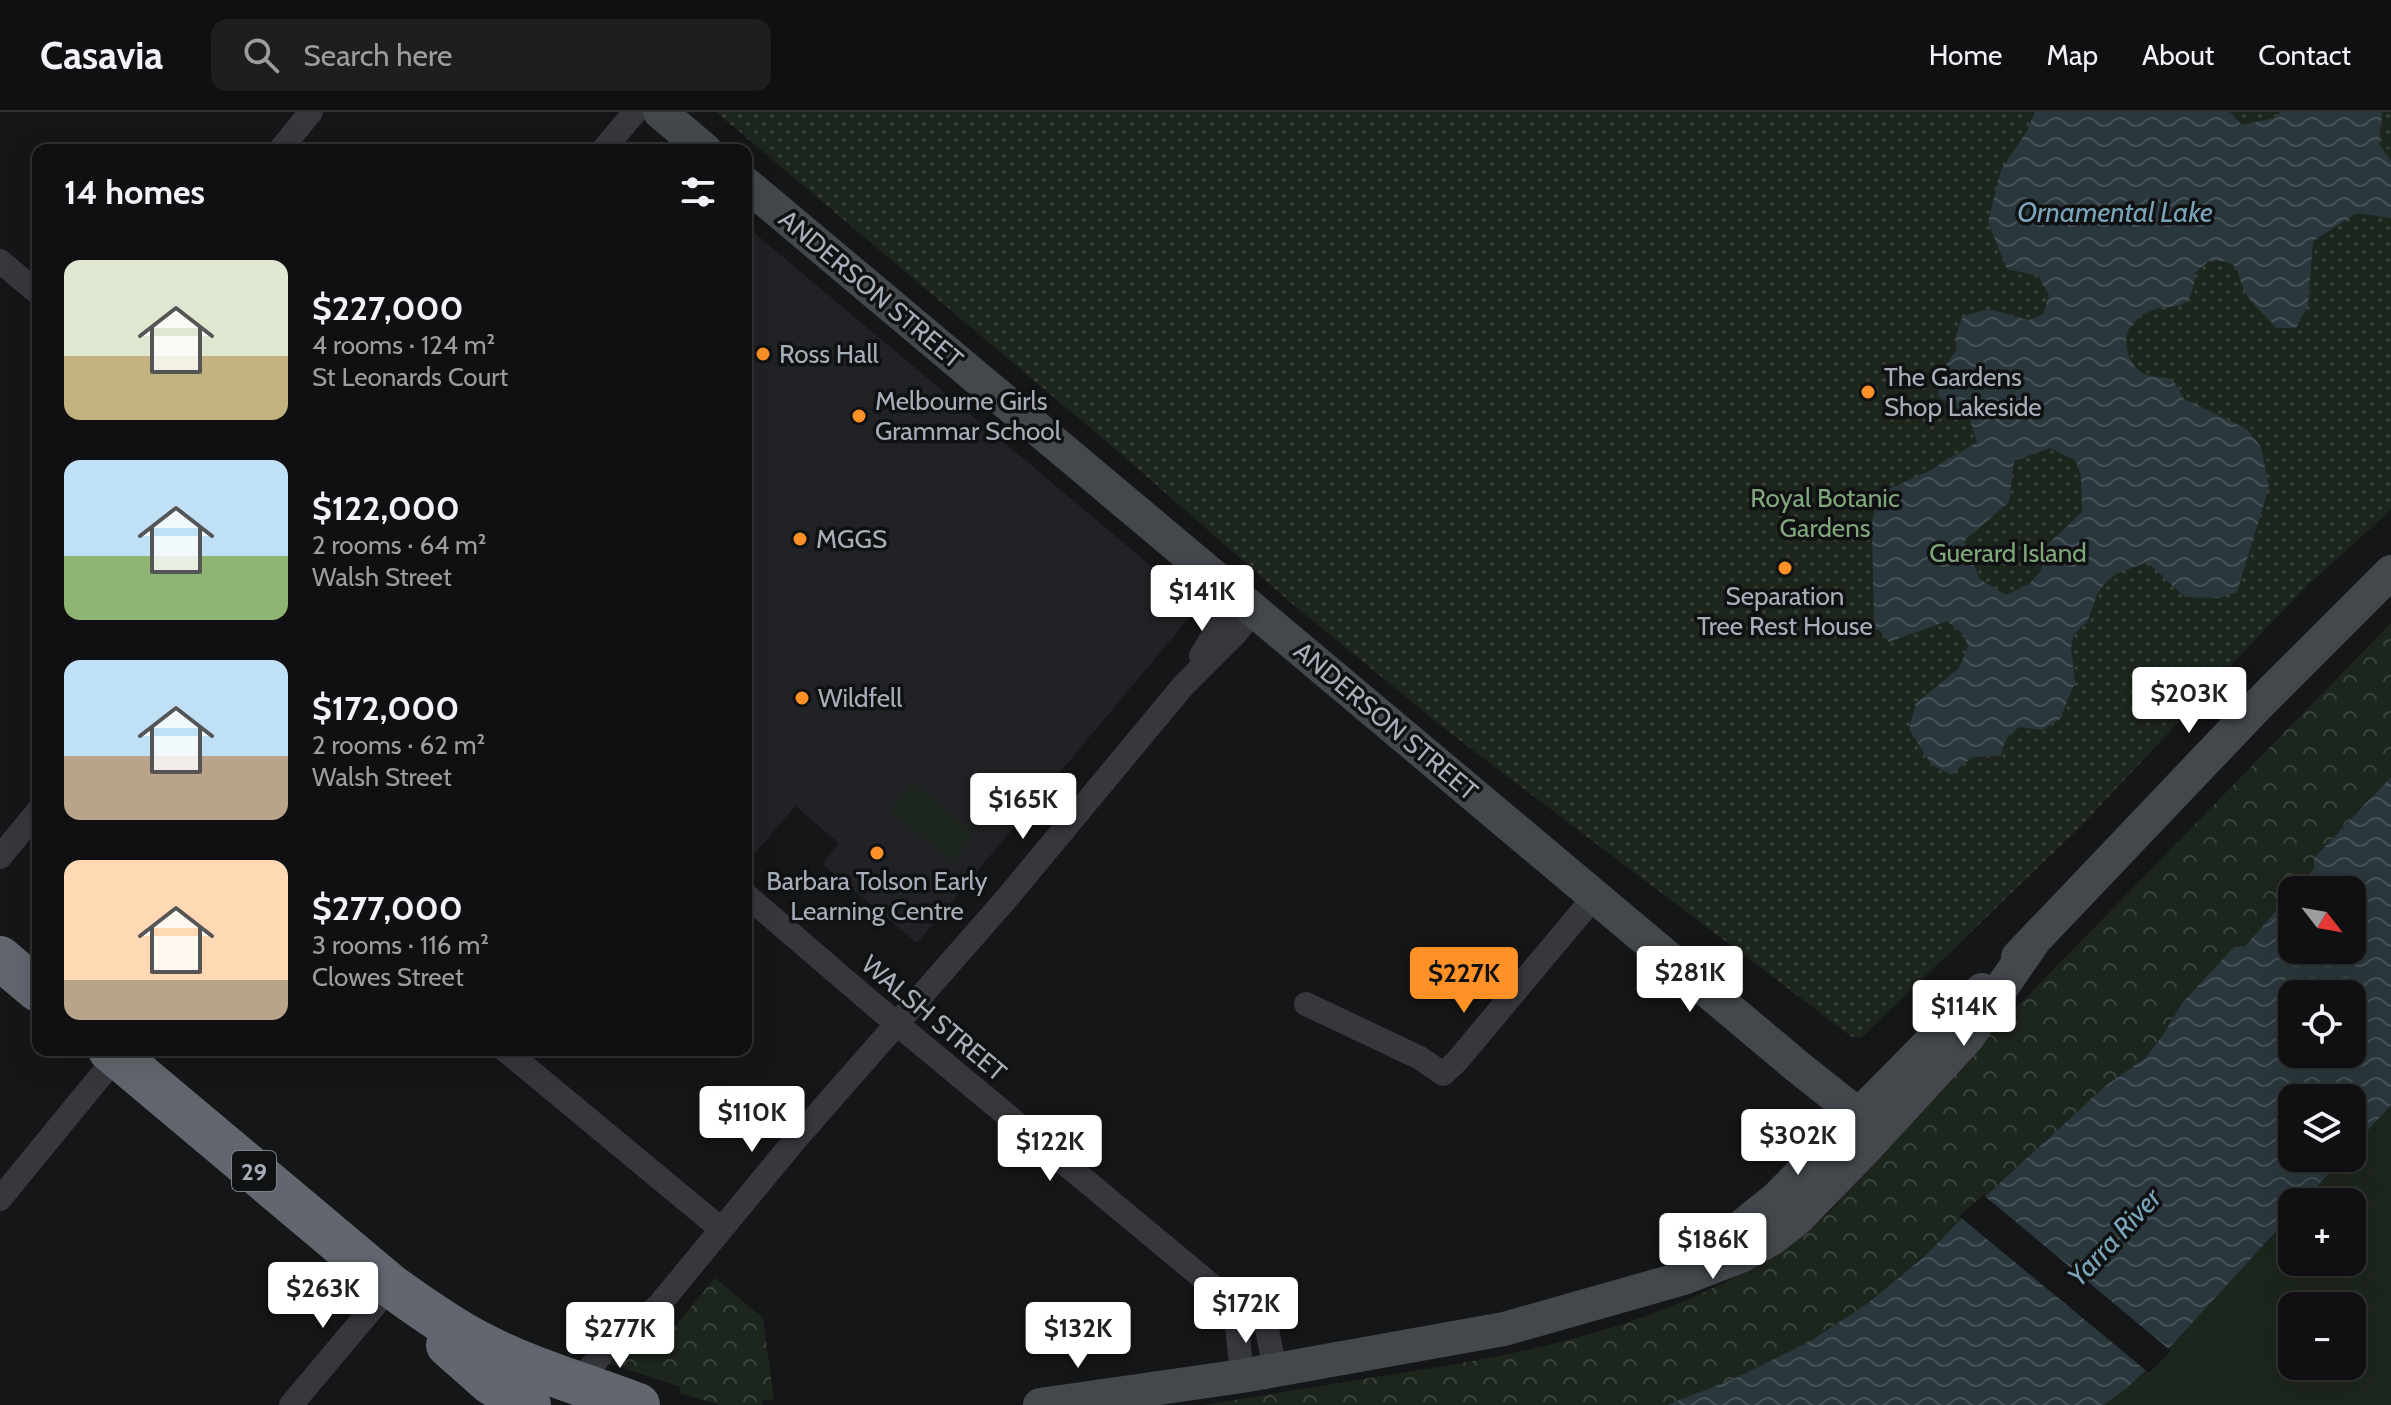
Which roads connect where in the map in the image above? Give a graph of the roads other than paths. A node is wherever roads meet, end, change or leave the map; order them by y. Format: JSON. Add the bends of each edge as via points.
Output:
{"nodes":[{"id":1,"x":311,"y":112,"type":"edge"},
{"id":2,"x":635,"y":112,"type":"edge"},
{"id":3,"x":660,"y":112,"type":"edge"},
{"id":4,"x":285,"y":144,"type":"edge"},
{"id":5,"x":608,"y":144,"type":"edge"},
{"id":6,"x":698,"y":144,"type":"edge"},
{"id":7,"x":752,"y":189,"type":"edge"},
{"id":8,"x":0,"y":261,"type":"edge"},
{"id":9,"x":32,"y":288,"type":"edge"},
{"id":10,"x":2391,"y":572,"type":"edge"},
{"id":11,"x":1247,"y":605,"type":"junction"},
{"id":12,"x":32,"y":818,"type":"edge"},
{"id":13,"x":0,"y":857,"type":"edge"},
{"id":14,"x":1595,"y":896,"type":"junction"},
{"id":15,"x":752,"y":900,"type":"edge"},
{"id":16,"x":0,"y":958,"type":"edge"},
{"id":17,"x":32,"y":985,"type":"edge"},
{"id":18,"x":1306,"y":1004,"type":"dead end"},
{"id":19,"x":896,"y":1023,"type":"junction"},
{"id":20,"x":112,"y":1056,"type":"edge"},
{"id":21,"x":118,"y":1056,"type":"edge"},
{"id":22,"x":512,"y":1056,"type":"edge"},
{"id":23,"x":1869,"y":1123,"type":"junction"},
{"id":24,"x":0,"y":1199,"type":"edge"},
{"id":25,"x":721,"y":1229,"type":"junction"},
{"id":26,"x":391,"y":1286,"type":"junction"},
{"id":27,"x":1235,"y":1305,"type":"junction"},
{"id":28,"x":1259,"y":1373,"type":"junction"},
{"id":29,"x":577,"y":1383,"type":"junction"},
{"id":30,"x":291,"y":1405,"type":"edge"},
{"id":31,"x":529,"y":1405,"type":"edge"},
{"id":32,"x":638,"y":1405,"type":"edge"},
{"id":33,"x":1040,"y":1405,"type":"edge"}],
"edges":[{"from":1,"to":4,"type":"street"},
{"from":2,"to":5,"type":"street"},
{"from":3,"to":6,"type":"street"},
{"from":7,"to":11,"type":"street","name":"ANDERSON STREET"},
{"from":8,"to":9,"type":"street"},
{"from":10,"to":23,"type":"street","via":[[2033,942],[1962,1044]]},
{"from":11,"to":14,"type":"street","name":"ANDERSON STREET"},
{"from":11,"to":19,"type":"street","via":[[1222,621],[1183,686]]},
{"from":12,"to":13,"type":"street"},
{"from":14,"to":18,"type":"street","via":[[1443,1074]]},
{"from":14,"to":23,"type":"street","name":"ANDERSON STREET"},
{"from":15,"to":19,"type":"street","name":"WALSH STREET"},
{"from":16,"to":17,"type":"highway"},
{"from":19,"to":25,"type":"street"},
{"from":19,"to":27,"type":"street","name":"WALSH STREET"},
{"from":20,"to":24,"type":"street"},
{"from":21,"to":26,"type":"highway","number":"29"},
{"from":22,"to":25,"type":"street"},
{"from":23,"to":28,"type":"street","via":[[1718,1244],[1630,1293],[1504,1329]]},
{"from":25,"to":29,"type":"street","via":[[659,1305],[625,1327]]},
{"from":26,"to":29,"type":"highway","number":"29","via":[[486,1347]]},
{"from":26,"to":30,"type":"street"},
{"from":26,"to":31,"type":"highway","number":"29","via":[[480,1374]]},
{"from":27,"to":28,"type":"street"},
{"from":27,"to":28,"type":"street","name":"WALSH STREET","via":[[1266,1324]]},
{"from":28,"to":33,"type":"street"},
{"from":29,"to":32,"type":"highway","number":"29"}]}
